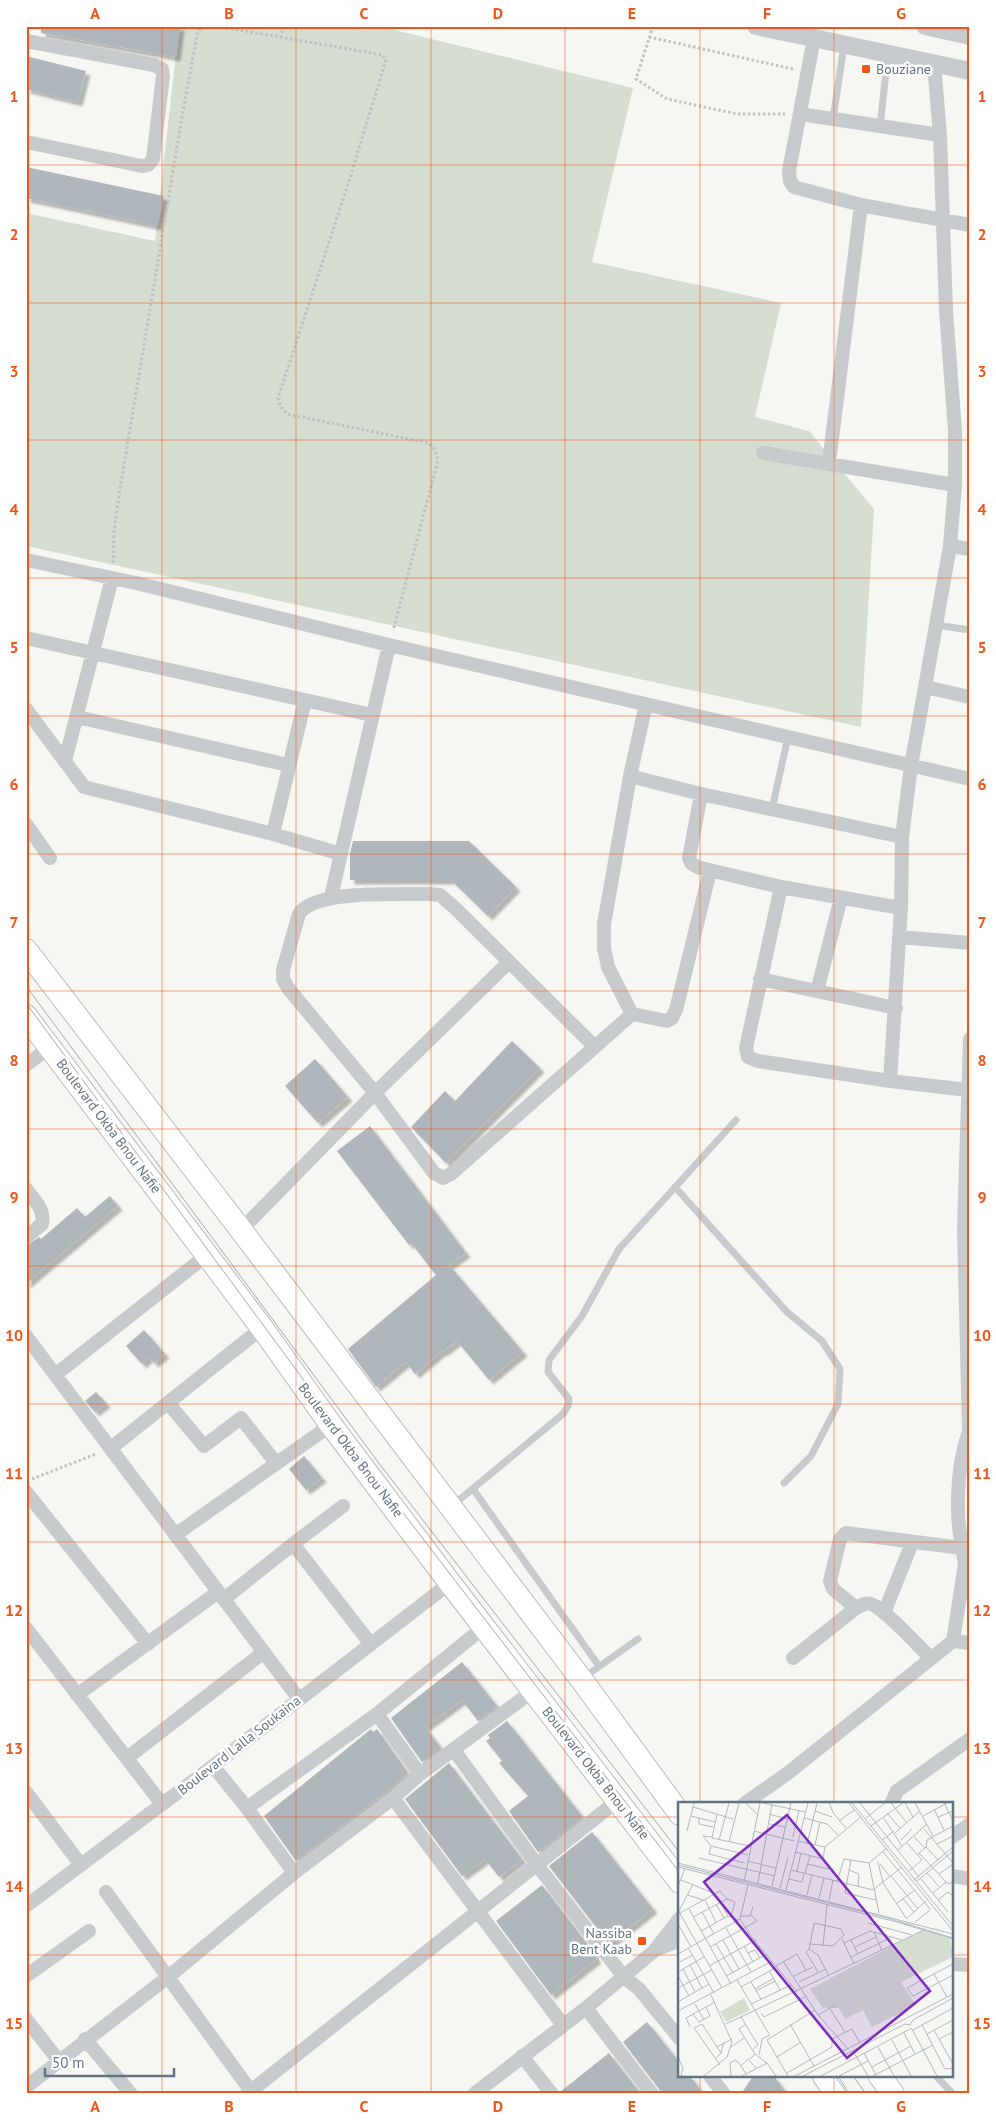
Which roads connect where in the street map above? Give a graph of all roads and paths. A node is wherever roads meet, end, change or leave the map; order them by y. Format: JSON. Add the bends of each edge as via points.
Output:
{"nodes":[{"id":1,"x":204,"y":26,"type":"edge"},
{"id":2,"x":216,"y":26,"type":"edge"},
{"id":3,"x":283,"y":26,"type":"edge"},
{"id":4,"x":653,"y":26,"type":"edge"},
{"id":5,"x":756,"y":26,"type":"edge"},
{"id":6,"x":925,"y":26,"type":"edge"},
{"id":7,"x":970,"y":36,"type":"edge"},
{"id":8,"x":649,"y":37,"type":"junction"},
{"id":9,"x":281,"y":38,"type":"junction"},
{"id":10,"x":814,"y":38,"type":"junction"},
{"id":11,"x":26,"y":41,"type":"edge"},
{"id":12,"x":844,"y":45,"type":"junction"},
{"id":13,"x":888,"y":54,"type":"junction"},
{"id":14,"x":934,"y":64,"type":"junction"},
{"id":15,"x":970,"y":71,"type":"edge"},
{"id":16,"x":808,"y":72,"type":"junction"},
{"id":17,"x":800,"y":114,"type":"junction"},
{"id":18,"x":833,"y":119,"type":"junction"},
{"id":19,"x":880,"y":126,"type":"junction"},
{"id":20,"x":940,"y":136,"type":"junction"},
{"id":21,"x":26,"y":142,"type":"edge"},
{"id":22,"x":861,"y":204,"type":"junction"},
{"id":23,"x":942,"y":220,"type":"junction"},
{"id":24,"x":970,"y":225,"type":"edge"},
{"id":25,"x":763,"y":454,"type":"dead end"},
{"id":26,"x":829,"y":463,"type":"junction"},
{"id":27,"x":956,"y":485,"type":"junction"},
{"id":28,"x":950,"y":546,"type":"junction"},
{"id":29,"x":970,"y":549,"type":"edge"},
{"id":30,"x":26,"y":560,"type":"edge"},
{"id":31,"x":112,"y":578,"type":"junction"},
{"id":32,"x":936,"y":625,"type":"junction"},
{"id":33,"x":970,"y":630,"type":"edge"},
{"id":34,"x":26,"y":638,"type":"edge"},
{"id":35,"x":389,"y":645,"type":"junction"},
{"id":36,"x":93,"y":653,"type":"junction"},
{"id":37,"x":925,"y":687,"type":"junction"},
{"id":38,"x":970,"y":697,"type":"edge"},
{"id":39,"x":305,"y":700,"type":"junction"},
{"id":40,"x":646,"y":704,"type":"junction"},
{"id":41,"x":26,"y":709,"type":"edge"},
{"id":42,"x":372,"y":715,"type":"junction"},
{"id":43,"x":77,"y":717,"type":"junction"},
{"id":44,"x":788,"y":737,"type":"junction"},
{"id":45,"x":64,"y":761,"type":"junction"},
{"id":46,"x":288,"y":765,"type":"junction"},
{"id":47,"x":911,"y":766,"type":"junction"},
{"id":48,"x":630,"y":776,"type":"junction"},
{"id":49,"x":970,"y":779,"type":"edge"},
{"id":50,"x":701,"y":794,"type":"junction"},
{"id":51,"x":772,"y":809,"type":"junction"},
{"id":52,"x":26,"y":824,"type":"edge"},
{"id":53,"x":273,"y":834,"type":"junction"},
{"id":54,"x":902,"y":837,"type":"junction"},
{"id":55,"x":341,"y":854,"type":"junction"},
{"id":56,"x":50,"y":858,"type":"dead end"},
{"id":57,"x":710,"y":871,"type":"junction"},
{"id":58,"x":781,"y":887,"type":"junction"},
{"id":59,"x":331,"y":897,"type":"junction"},
{"id":60,"x":841,"y":898,"type":"junction"},
{"id":61,"x":901,"y":908,"type":"junction"},
{"id":62,"x":899,"y":937,"type":"junction"},
{"id":63,"x":970,"y":943,"type":"edge"},
{"id":64,"x":26,"y":950,"type":"edge"},
{"id":65,"x":510,"y":962,"type":"junction"},
{"id":66,"x":760,"y":979,"type":"junction"},
{"id":67,"x":817,"y":991,"type":"junction"},
{"id":68,"x":896,"y":1008,"type":"junction"},
{"id":69,"x":632,"y":1014,"type":"junction"},
{"id":70,"x":26,"y":1016,"type":"edge"},
{"id":71,"x":970,"y":1038,"type":"edge"},
{"id":72,"x":50,"y":1047,"type":"junction"},
{"id":73,"x":594,"y":1047,"type":"junction"},
{"id":74,"x":26,"y":1065,"type":"edge"},
{"id":75,"x":969,"y":1073,"type":"edge"},
{"id":76,"x":890,"y":1081,"type":"junction"},
{"id":77,"x":968,"y":1090,"type":"junction"},
{"id":78,"x":374,"y":1093,"type":"junction"},
{"id":79,"x":736,"y":1120,"type":"dead end"},
{"id":80,"x":969,"y":1149,"type":"edge"},
{"id":81,"x":675,"y":1187,"type":"junction"},
{"id":82,"x":26,"y":1188,"type":"edge"},
{"id":83,"x":967,"y":1229,"type":"edge"},
{"id":84,"x":241,"y":1230,"type":"junction"},
{"id":85,"x":26,"y":1237,"type":"edge"},
{"id":86,"x":207,"y":1255,"type":"junction"},
{"id":87,"x":262,"y":1328,"type":"junction"},
{"id":88,"x":28,"y":1343,"type":"edge"},
{"id":89,"x":55,"y":1376,"type":"junction"},
{"id":90,"x":969,"y":1396,"type":"edge"},
{"id":91,"x":168,"y":1403,"type":"junction"},
{"id":92,"x":331,"y":1425,"type":"junction"},
{"id":93,"x":969,"y":1431,"type":"edge"},
{"id":94,"x":111,"y":1448,"type":"junction"},
{"id":95,"x":276,"y":1463,"type":"junction"},
{"id":96,"x":26,"y":1482,"type":"edge"},
{"id":97,"x":784,"y":1483,"type":"dead end"},
{"id":98,"x":473,"y":1490,"type":"junction"},
{"id":99,"x":26,"y":1492,"type":"edge"},
{"id":100,"x":343,"y":1506,"type":"dead end"},
{"id":101,"x":450,"y":1507,"type":"junction"},
{"id":102,"x":175,"y":1535,"type":"junction"},
{"id":103,"x":912,"y":1543,"type":"junction"},
{"id":104,"x":293,"y":1544,"type":"junction"},
{"id":105,"x":966,"y":1554,"type":"edge"},
{"id":106,"x":450,"y":1583,"type":"junction"},
{"id":107,"x":221,"y":1596,"type":"junction"},
{"id":108,"x":856,"y":1608,"type":"junction"},
{"id":109,"x":884,"y":1613,"type":"junction"},
{"id":110,"x":484,"y":1627,"type":"junction"},
{"id":111,"x":26,"y":1628,"type":"edge"},
{"id":112,"x":638,"y":1640,"type":"dead end"},
{"id":113,"x":953,"y":1641,"type":"junction"},
{"id":114,"x":370,"y":1643,"type":"junction"},
{"id":115,"x":970,"y":1643,"type":"edge"},
{"id":116,"x":148,"y":1644,"type":"junction"},
{"id":117,"x":264,"y":1652,"type":"junction"},
{"id":118,"x":793,"y":1658,"type":"dead end"},
{"id":119,"x":931,"y":1658,"type":"junction"},
{"id":120,"x":590,"y":1672,"type":"junction"},
{"id":121,"x":533,"y":1691,"type":"junction"},
{"id":122,"x":77,"y":1695,"type":"junction"},
{"id":123,"x":299,"y":1699,"type":"junction"},
{"id":124,"x":377,"y":1714,"type":"junction"},
{"id":125,"x":970,"y":1739,"type":"edge"},
{"id":126,"x":454,"y":1750,"type":"junction"},
{"id":127,"x":127,"y":1758,"type":"junction"},
{"id":128,"x":213,"y":1766,"type":"junction"},
{"id":129,"x":420,"y":1774,"type":"junction"},
{"id":130,"x":28,"y":1798,"type":"edge"},
{"id":131,"x":393,"y":1798,"type":"junction"},
{"id":132,"x":616,"y":1801,"type":"junction"},
{"id":133,"x":747,"y":1802,"type":"edge"},
{"id":134,"x":892,"y":1802,"type":"edge"},
{"id":135,"x":162,"y":1804,"type":"junction"},
{"id":136,"x":247,"y":1808,"type":"junction"},
{"id":137,"x":678,"y":1811,"type":"edge"},
{"id":138,"x":970,"y":1824,"type":"edge"},
{"id":139,"x":954,"y":1836,"type":"edge"},
{"id":140,"x":81,"y":1865,"type":"junction"},
{"id":141,"x":537,"y":1865,"type":"junction"},
{"id":142,"x":294,"y":1874,"type":"junction"},
{"id":143,"x":954,"y":1876,"type":"edge"},
{"id":144,"x":678,"y":1879,"type":"edge"},
{"id":145,"x":970,"y":1879,"type":"edge"},
{"id":146,"x":106,"y":1892,"type":"dead end"},
{"id":147,"x":26,"y":1906,"type":"edge"},
{"id":148,"x":476,"y":1911,"type":"junction"},
{"id":149,"x":678,"y":1921,"type":"edge"},
{"id":150,"x":89,"y":1931,"type":"dead end"},
{"id":151,"x":678,"y":1941,"type":"edge"},
{"id":152,"x":654,"y":1951,"type":"junction"},
{"id":153,"x":954,"y":1964,"type":"edge"},
{"id":154,"x":970,"y":1965,"type":"edge"},
{"id":155,"x":26,"y":1976,"type":"edge"},
{"id":156,"x":168,"y":1977,"type":"junction"},
{"id":157,"x":624,"y":1977,"type":"junction"},
{"id":158,"x":586,"y":2008,"type":"junction"},
{"id":159,"x":26,"y":2018,"type":"edge"},
{"id":160,"x":563,"y":2025,"type":"junction"},
{"id":161,"x":678,"y":2037,"type":"edge"},
{"id":162,"x":85,"y":2039,"type":"junction"},
{"id":163,"x":522,"y":2056,"type":"junction"},
{"id":164,"x":59,"y":2061,"type":"junction"},
{"id":165,"x":712,"y":2078,"type":"edge"},
{"id":166,"x":825,"y":2078,"type":"edge"},
{"id":167,"x":881,"y":2078,"type":"edge"},
{"id":168,"x":938,"y":2078,"type":"edge"},
{"id":169,"x":26,"y":2087,"type":"edge"},
{"id":170,"x":250,"y":2093,"type":"edge"},
{"id":171,"x":32,"y":2094,"type":"edge"},
{"id":172,"x":131,"y":2094,"type":"edge"},
{"id":173,"x":474,"y":2094,"type":"edge"},
{"id":174,"x":552,"y":2094,"type":"edge"},
{"id":175,"x":652,"y":2094,"type":"edge"},
{"id":176,"x":724,"y":2094,"type":"edge"},
{"id":177,"x":836,"y":2094,"type":"edge"},
{"id":178,"x":893,"y":2094,"type":"edge"},
{"id":179,"x":953,"y":2094,"type":"edge"}],
"edges":[{"from":1,"to":31,"type":"path","via":[[197,35],[178,136],[116,514]]},
{"from":2,"to":9,"type":"path"},
{"from":3,"to":9,"type":"path"},
{"from":4,"to":8,"type":"path"},
{"from":5,"to":10,"type":"street"},
{"from":6,"to":7,"type":"street"},
{"from":8,"to":16,"type":"path"},
{"from":8,"to":17,"type":"path","via":[[636,79],[667,99],[738,114]]},
{"from":9,"to":35,"type":"path","via":[[382,56],[386,60],[350,181],[278,398],[287,414],[429,443],[435,450],[438,460]]},
{"from":10,"to":12,"type":"street"},
{"from":10,"to":16,"type":"street"},
{"from":11,"to":21,"type":"street","via":[[154,65],[162,69],[163,76],[152,159],[148,165]]},
{"from":12,"to":13,"type":"street"},
{"from":12,"to":18,"type":"lane"},
{"from":13,"to":14,"type":"street"},
{"from":13,"to":19,"type":"lane"},
{"from":14,"to":15,"type":"street"},
{"from":14,"to":20,"type":"street"},
{"from":16,"to":17,"type":"street"},
{"from":17,"to":18,"type":"street"},
{"from":17,"to":22,"type":"street","via":[[789,171],[794,187]]},
{"from":18,"to":19,"type":"street"},
{"from":19,"to":20,"type":"street"},
{"from":20,"to":23,"type":"street"},
{"from":22,"to":23,"type":"street"},
{"from":22,"to":26,"type":"street"},
{"from":23,"to":24,"type":"street"},
{"from":23,"to":27,"type":"street"},
{"from":25,"to":26,"type":"street"},
{"from":26,"to":27,"type":"street"},
{"from":27,"to":28,"type":"street"},
{"from":28,"to":29,"type":"street"},
{"from":28,"to":32,"type":"street"},
{"from":30,"to":31,"type":"street"},
{"from":31,"to":35,"type":"street"},
{"from":31,"to":36,"type":"street"},
{"from":32,"to":33,"type":"lane"},
{"from":32,"to":37,"type":"street"},
{"from":34,"to":36,"type":"street"},
{"from":35,"to":40,"type":"street"},
{"from":35,"to":42,"type":"street"},
{"from":36,"to":39,"type":"street"},
{"from":36,"to":43,"type":"street"},
{"from":37,"to":38,"type":"street"},
{"from":37,"to":47,"type":"street"},
{"from":39,"to":42,"type":"street"},
{"from":39,"to":46,"type":"street"},
{"from":40,"to":44,"type":"street"},
{"from":40,"to":48,"type":"street"},
{"from":41,"to":45,"type":"street"},
{"from":42,"to":55,"type":"street"},
{"from":43,"to":45,"type":"street"},
{"from":43,"to":46,"type":"street"},
{"from":44,"to":47,"type":"street"},
{"from":44,"to":51,"type":"lane"},
{"from":45,"to":53,"type":"street","via":[[79,782],[90,790]]},
{"from":46,"to":53,"type":"street"},
{"from":47,"to":49,"type":"street"},
{"from":47,"to":54,"type":"street"},
{"from":48,"to":50,"type":"street"},
{"from":48,"to":69,"type":"street","via":[[604,924],[604,948],[608,967]]},
{"from":50,"to":51,"type":"street"},
{"from":50,"to":57,"type":"street","via":[[689,858],[691,864]]},
{"from":51,"to":54,"type":"street"},
{"from":52,"to":56,"type":"street"},
{"from":53,"to":55,"type":"street"},
{"from":54,"to":61,"type":"street"},
{"from":55,"to":59,"type":"street"},
{"from":57,"to":58,"type":"street"},
{"from":57,"to":69,"type":"street","via":[[672,1018]]},
{"from":58,"to":60,"type":"street"},
{"from":58,"to":66,"type":"street"},
{"from":59,"to":65,"type":"street","via":[[440,896]]},
{"from":59,"to":78,"type":"street","via":[[304,907],[299,914],[283,979]]},
{"from":60,"to":61,"type":"street"},
{"from":60,"to":67,"type":"street"},
{"from":61,"to":62,"type":"street"},
{"from":62,"to":63,"type":"street"},
{"from":62,"to":68,"type":"street"},
{"from":64,"to":84,"type":"main road"},
{"from":65,"to":73,"type":"street"},
{"from":65,"to":78,"type":"street"},
{"from":66,"to":67,"type":"street"},
{"from":66,"to":76,"type":"street","via":[[746,1048],[748,1057],[758,1062]]},
{"from":67,"to":68,"type":"street"},
{"from":68,"to":76,"type":"street"},
{"from":69,"to":73,"type":"street"},
{"from":70,"to":72,"type":"main road","name":"Boulevard Okba Bnou Nafie"},
{"from":71,"to":75,"type":"street"},
{"from":72,"to":74,"type":"street"},
{"from":72,"to":86,"type":"main road","name":"Boulevard Okba Bnou Nafie"},
{"from":73,"to":78,"type":"street","via":[[443,1178],[434,1173]]},
{"from":75,"to":77,"type":"street"},
{"from":76,"to":77,"type":"street"},
{"from":77,"to":80,"type":"street"},
{"from":78,"to":84,"type":"street"},
{"from":79,"to":81,"type":"lane"},
{"from":80,"to":83,"type":"street"},
{"from":81,"to":97,"type":"lane","via":[[786,1312],[822,1341],[840,1369],[838,1404],[811,1456]]},
{"from":81,"to":98,"type":"lane","via":[[619,1248],[582,1316],[549,1360],[548,1372],[569,1399],[564,1414]]},
{"from":82,"to":85,"type":"street","via":[[44,1215],[42,1224]]},
{"from":83,"to":90,"type":"street"},
{"from":84,"to":101,"type":"main road"},
{"from":86,"to":87,"type":"main road","name":"Boulevard Okba Bnou Nafie"},
{"from":86,"to":89,"type":"street"},
{"from":87,"to":91,"type":"street"},
{"from":87,"to":92,"type":"main road","name":"Boulevard Okba Bnou Nafie"},
{"from":88,"to":89,"type":"street"},
{"from":89,"to":94,"type":"street"},
{"from":90,"to":93,"type":"street"},
{"from":91,"to":94,"type":"street"},
{"from":91,"to":95,"type":"street","via":[[204,1446],[241,1418]]},
{"from":92,"to":95,"type":"street"},
{"from":92,"to":106,"type":"main road","name":"Boulevard Okba Bnou Nafie"},
{"from":93,"to":105,"type":"street","via":[[960,1468],[959,1514]]},
{"from":94,"to":96,"type":"path"},
{"from":94,"to":102,"type":"street"},
{"from":95,"to":102,"type":"street"},
{"from":98,"to":101,"type":"lane"},
{"from":98,"to":120,"type":"lane"},
{"from":99,"to":116,"type":"street"},
{"from":100,"to":104,"type":"street"},
{"from":101,"to":120,"type":"main road"},
{"from":102,"to":107,"type":"street"},
{"from":103,"to":105,"type":"street"},
{"from":103,"to":108,"type":"street","via":[[846,1533],[840,1540],[830,1581],[833,1589]]},
{"from":103,"to":109,"type":"street"},
{"from":104,"to":107,"type":"street"},
{"from":104,"to":114,"type":"street"},
{"from":105,"to":113,"type":"street"},
{"from":106,"to":110,"type":"main road","name":"Boulevard Okba Bnou Nafie"},
{"from":106,"to":114,"type":"street","name":"Boulevard Lalla Soukaina"},
{"from":107,"to":116,"type":"street"},
{"from":107,"to":117,"type":"street"},
{"from":108,"to":109,"type":"street","via":[[872,1604]]},
{"from":108,"to":118,"type":"street"},
{"from":109,"to":119,"type":"street"},
{"from":110,"to":121,"type":"main road","name":"Boulevard Okba Bnou Nafie"},
{"from":110,"to":124,"type":"street"},
{"from":111,"to":122,"type":"street"},
{"from":112,"to":120,"type":"lane"},
{"from":113,"to":115,"type":"street"},
{"from":113,"to":119,"type":"street"},
{"from":114,"to":123,"type":"street","name":"Boulevard Lalla Soukaina"},
{"from":116,"to":122,"type":"street"},
{"from":117,"to":123,"type":"street"},
{"from":117,"to":127,"type":"street"},
{"from":119,"to":133,"type":"street","via":[[788,1773]]},
{"from":120,"to":137,"type":"main road"},
{"from":121,"to":126,"type":"street"},
{"from":121,"to":132,"type":"main road","name":"Boulevard Okba Bnou Nafie"},
{"from":122,"to":127,"type":"street"},
{"from":123,"to":128,"type":"street","name":"Boulevard Lalla Soukaina"},
{"from":124,"to":129,"type":"street"},
{"from":124,"to":136,"type":"street"},
{"from":125,"to":134,"type":"street","via":[[897,1791]]},
{"from":126,"to":129,"type":"street"},
{"from":126,"to":141,"type":"street"},
{"from":127,"to":135,"type":"street"},
{"from":128,"to":135,"type":"street","name":"Boulevard Lalla Soukaina"},
{"from":128,"to":136,"type":"street"},
{"from":129,"to":131,"type":"street"},
{"from":130,"to":140,"type":"street"},
{"from":131,"to":142,"type":"street"},
{"from":131,"to":148,"type":"street"},
{"from":132,"to":141,"type":"street"},
{"from":132,"to":144,"type":"main road","name":"Boulevard Okba Bnou Nafie"},
{"from":135,"to":140,"type":"street","name":"Boulevard Lalla Soukaina"},
{"from":136,"to":142,"type":"street"},
{"from":138,"to":139,"type":"street"},
{"from":140,"to":147,"type":"street","name":"Boulevard Lalla Soukaina"},
{"from":141,"to":148,"type":"street"},
{"from":141,"to":157,"type":"street"},
{"from":142,"to":156,"type":"street"},
{"from":143,"to":145,"type":"street"},
{"from":146,"to":156,"type":"street"},
{"from":148,"to":160,"type":"street"},
{"from":148,"to":170,"type":"street"},
{"from":149,"to":152,"type":"street"},
{"from":150,"to":155,"type":"street"},
{"from":151,"to":152,"type":"street"},
{"from":152,"to":157,"type":"street"},
{"from":153,"to":154,"type":"street"},
{"from":156,"to":162,"type":"street"},
{"from":156,"to":170,"type":"street"},
{"from":157,"to":158,"type":"street"},
{"from":157,"to":161,"type":"street","via":[[639,1989]]},
{"from":158,"to":160,"type":"street"},
{"from":158,"to":175,"type":"street"},
{"from":159,"to":164,"type":"street"},
{"from":160,"to":163,"type":"street"},
{"from":162,"to":164,"type":"street"},
{"from":162,"to":172,"type":"street"},
{"from":163,"to":173,"type":"street"},
{"from":163,"to":174,"type":"street"},
{"from":164,"to":169,"type":"street"},
{"from":165,"to":176,"type":"street"},
{"from":166,"to":177,"type":"main road"},
{"from":167,"to":178,"type":"main road"},
{"from":168,"to":179,"type":"lane"},
{"from":169,"to":171,"type":"street"}]}
